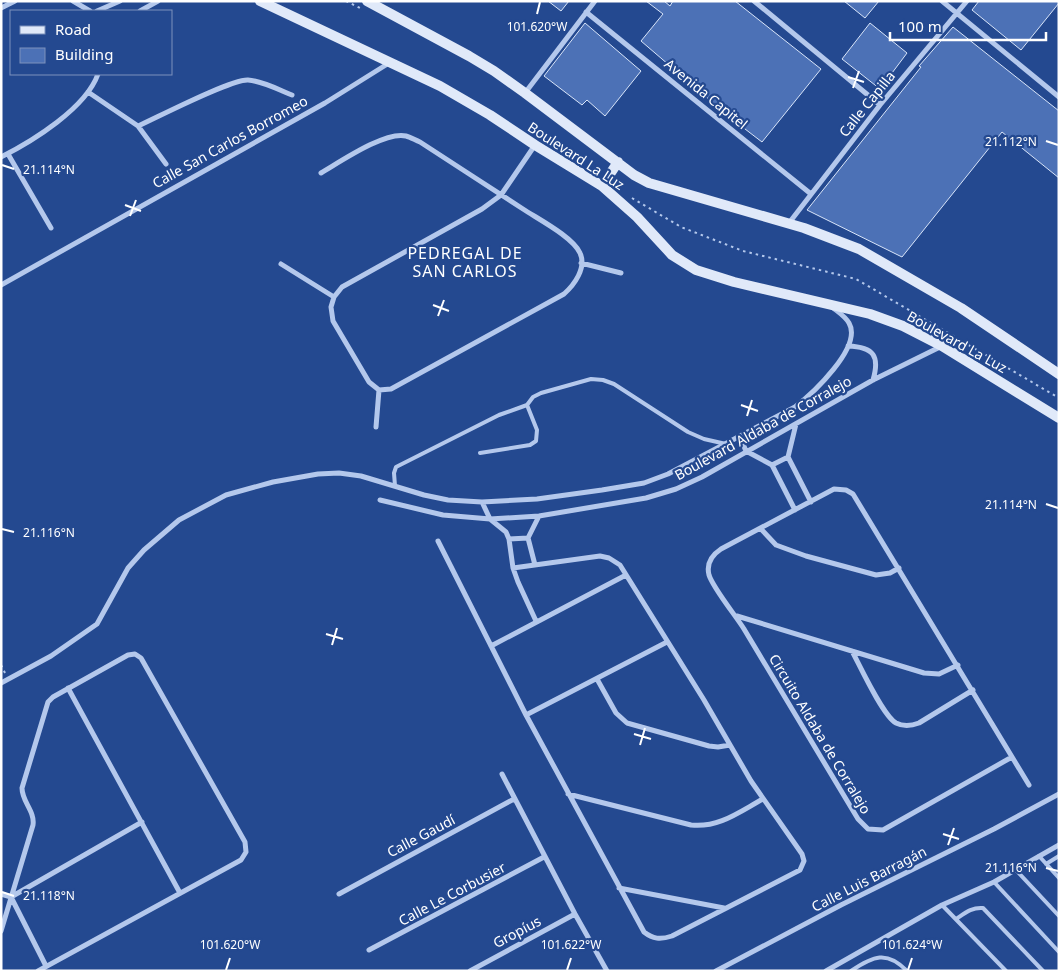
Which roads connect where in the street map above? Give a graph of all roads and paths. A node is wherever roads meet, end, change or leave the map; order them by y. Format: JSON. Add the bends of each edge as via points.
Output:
{"nodes":[{"id":1,"x":15,"y":1,"type":"edge"},
{"id":2,"x":73,"y":1,"type":"edge"},
{"id":3,"x":120,"y":1,"type":"edge"},
{"id":4,"x":158,"y":1,"type":"edge"},
{"id":5,"x":260,"y":1,"type":"edge"},
{"id":6,"x":367,"y":1,"type":"edge"},
{"id":7,"x":594,"y":1,"type":"edge"},
{"id":8,"x":754,"y":1,"type":"edge"},
{"id":9,"x":942,"y":1,"type":"edge"},
{"id":10,"x":967,"y":1,"type":"edge"},
{"id":11,"x":1,"y":8,"type":"edge"},
{"id":12,"x":88,"y":10,"type":"edge"},
{"id":13,"x":99,"y":10,"type":"edge"},
{"id":14,"x":142,"y":10,"type":"edge"},
{"id":15,"x":586,"y":12,"type":"junction"},
{"id":16,"x":957,"y":13,"type":"junction"},
{"id":17,"x":391,"y":62,"type":"junction"},
{"id":18,"x":97,"y":75,"type":"edge"},
{"id":19,"x":88,"y":92,"type":"junction"},
{"id":20,"x":525,"y":93,"type":"junction"},
{"id":21,"x":292,"y":95,"type":"dead end"},
{"id":22,"x":1059,"y":96,"type":"edge"},
{"id":23,"x":880,"y":105,"type":"junction"},
{"id":24,"x":138,"y":126,"type":"junction"},
{"id":25,"x":534,"y":145,"type":"junction"},
{"id":26,"x":8,"y":154,"type":"junction"},
{"id":27,"x":1,"y":158,"type":"edge"},
{"id":28,"x":618,"y":162,"type":"junction"},
{"id":29,"x":166,"y":164,"type":"dead end"},
{"id":30,"x":321,"y":173,"type":"dead end"},
{"id":31,"x":602,"y":186,"type":"junction"},
{"id":32,"x":811,"y":194,"type":"junction"},
{"id":33,"x":501,"y":195,"type":"junction"},
{"id":34,"x":790,"y":223,"type":"junction"},
{"id":35,"x":51,"y":228,"type":"dead end"},
{"id":36,"x":581,"y":263,"type":"junction"},
{"id":37,"x":282,"y":264,"type":"dead end"},
{"id":38,"x":621,"y":273,"type":"dead end"},
{"id":39,"x":1,"y":285,"type":"edge"},
{"id":40,"x":334,"y":297,"type":"junction"},
{"id":41,"x":828,"y":304,"type":"junction"},
{"id":42,"x":848,"y":346,"type":"junction"},
{"id":43,"x":942,"y":346,"type":"junction"},
{"id":44,"x":1059,"y":374,"type":"edge"},
{"id":45,"x":873,"y":380,"type":"junction"},
{"id":46,"x":379,"y":390,"type":"junction"},
{"id":47,"x":527,"y":405,"type":"junction"},
{"id":48,"x":1059,"y":418,"type":"edge"},
{"id":49,"x":796,"y":424,"type":"junction"},
{"id":50,"x":376,"y":427,"type":"dead end"},
{"id":51,"x":740,"y":437,"type":"junction"},
{"id":52,"x":726,"y":444,"type":"junction"},
{"id":53,"x":746,"y":451,"type":"junction"},
{"id":54,"x":480,"y":453,"type":"dead end"},
{"id":55,"x":788,"y":457,"type":"junction"},
{"id":56,"x":772,"y":465,"type":"junction"},
{"id":57,"x":395,"y":486,"type":"junction"},
{"id":58,"x":380,"y":500,"type":"dead end"},
{"id":59,"x":482,"y":502,"type":"junction"},
{"id":60,"x":811,"y":502,"type":"junction"},
{"id":61,"x":795,"y":510,"type":"junction"},
{"id":62,"x":539,"y":516,"type":"junction"},
{"id":63,"x":490,"y":519,"type":"junction"},
{"id":64,"x":762,"y":529,"type":"junction"},
{"id":65,"x":528,"y":538,"type":"junction"},
{"id":66,"x":510,"y":539,"type":"junction"},
{"id":67,"x":438,"y":541,"type":"dead end"},
{"id":68,"x":535,"y":565,"type":"junction"},
{"id":69,"x":514,"y":568,"type":"junction"},
{"id":70,"x":899,"y":568,"type":"junction"},
{"id":71,"x":626,"y":575,"type":"junction"},
{"id":72,"x":736,"y":616,"type":"junction"},
{"id":73,"x":536,"y":622,"type":"junction"},
{"id":74,"x":667,"y":642,"type":"junction"},
{"id":75,"x":491,"y":646,"type":"junction"},
{"id":76,"x":851,"y":651,"type":"junction"},
{"id":77,"x":958,"y":665,"type":"junction"},
{"id":78,"x":597,"y":679,"type":"junction"},
{"id":79,"x":1,"y":683,"type":"edge"},
{"id":80,"x":68,"y":688,"type":"junction"},
{"id":81,"x":973,"y":690,"type":"junction"},
{"id":82,"x":526,"y":715,"type":"junction"},
{"id":83,"x":730,"y":745,"type":"junction"},
{"id":84,"x":1012,"y":757,"type":"junction"},
{"id":85,"x":502,"y":774,"type":"dead end"},
{"id":86,"x":1029,"y":785,"type":"dead end"},
{"id":87,"x":568,"y":794,"type":"junction"},
{"id":88,"x":1059,"y":794,"type":"edge"},
{"id":89,"x":514,"y":799,"type":"junction"},
{"id":90,"x":764,"y":799,"type":"junction"},
{"id":91,"x":142,"y":822,"type":"junction"},
{"id":92,"x":1058,"y":846,"type":"edge"},
{"id":93,"x":1039,"y":856,"type":"junction"},
{"id":94,"x":1059,"y":856,"type":"edge"},
{"id":95,"x":544,"y":857,"type":"junction"},
{"id":96,"x":1046,"y":864,"type":"junction"},
{"id":97,"x":1016,"y":870,"type":"junction"},
{"id":98,"x":1059,"y":878,"type":"edge"},
{"id":99,"x":994,"y":882,"type":"junction"},
{"id":100,"x":620,"y":888,"type":"junction"},
{"id":101,"x":180,"y":893,"type":"junction"},
{"id":102,"x":1,"y":894,"type":"edge"},
{"id":103,"x":339,"y":894,"type":"dead end"},
{"id":104,"x":10,"y":897,"type":"junction"},
{"id":105,"x":942,"y":905,"type":"junction"},
{"id":106,"x":725,"y":908,"type":"junction"},
{"id":107,"x":574,"y":914,"type":"junction"},
{"id":108,"x":1059,"y":916,"type":"edge"},
{"id":109,"x":956,"y":920,"type":"junction"},
{"id":110,"x":1,"y":932,"type":"edge"},
{"id":111,"x":369,"y":950,"type":"dead end"},
{"id":112,"x":1059,"y":952,"type":"edge"},
{"id":113,"x":46,"y":966,"type":"junction"},
{"id":114,"x":38,"y":971,"type":"edge"},
{"id":115,"x":470,"y":971,"type":"edge"},
{"id":116,"x":608,"y":971,"type":"edge"},
{"id":117,"x":716,"y":971,"type":"edge"},
{"id":118,"x":826,"y":971,"type":"edge"},
{"id":119,"x":851,"y":971,"type":"edge"},
{"id":120,"x":907,"y":971,"type":"edge"},
{"id":121,"x":1006,"y":971,"type":"edge"},
{"id":122,"x":1043,"y":971,"type":"edge"}],
"edges":[{"from":1,"to":11,"type":"street"},
{"from":2,"to":12,"type":"street"},
{"from":3,"to":13,"type":"street"},
{"from":4,"to":14,"type":"street"},
{"from":5,"to":17,"type":"main road","name":"Boulevard La Luz"},
{"from":6,"to":20,"type":"main road","name":"Boulevard La Luz","via":[[469,56]]},
{"from":7,"to":15,"type":"street"},
{"from":8,"to":23,"type":"street"},
{"from":9,"to":16,"type":"street"},
{"from":10,"to":16,"type":"street","name":"Calle Capilla"},
{"from":15,"to":20,"type":"street"},
{"from":15,"to":32,"type":"street","name":"Avenida Capitel"},
{"from":16,"to":22,"type":"street"},
{"from":16,"to":23,"type":"street","name":"Calle Capilla"},
{"from":17,"to":25,"type":"main road","name":"Boulevard La Luz","via":[[448,90]]},
{"from":17,"to":39,"type":"street","name":"Calle San Carlos Borromeo"},
{"from":18,"to":19,"type":"street"},
{"from":19,"to":24,"type":"street"},
{"from":19,"to":26,"type":"street","via":[[56,123]]},
{"from":20,"to":28,"type":"main road","name":"Boulevard La Luz"},
{"from":21,"to":24,"type":"street","via":[[257,81],[244,80]]},
{"from":23,"to":32,"type":"street","name":"Calle Capilla"},
{"from":24,"to":29,"type":"street"},
{"from":25,"to":31,"type":"main road","name":"Boulevard La Luz"},
{"from":25,"to":33,"type":"street"},
{"from":26,"to":27,"type":"street"},
{"from":26,"to":35,"type":"street"},
{"from":28,"to":31,"type":"main road"},
{"from":28,"to":34,"type":"main road","name":"Boulevard La Luz","via":[[649,183]]},
{"from":30,"to":33,"type":"street","via":[[376,142],[394,135],[405,136],[420,142]]},
{"from":31,"to":41,"type":"main road","name":"Boulevard La Luz","via":[[672,255],[696,270]]},
{"from":32,"to":34,"type":"street","name":"Calle Capilla"},
{"from":33,"to":36,"type":"street","via":[[566,238],[581,254]]},
{"from":33,"to":40,"type":"street","via":[[457,224],[342,287]]},
{"from":34,"to":44,"type":"main road","name":"Boulevard La Luz","via":[[859,249],[884,263],[961,308]]},
{"from":36,"to":38,"type":"street"},
{"from":36,"to":46,"type":"street","via":[[573,285],[564,294],[391,388]]},
{"from":37,"to":40,"type":"street"},
{"from":40,"to":46,"type":"street","via":[[331,307],[333,321],[369,382]]},
{"from":41,"to":42,"type":"street","via":[[850,324],[852,333]]},
{"from":41,"to":43,"type":"main road","name":"Boulevard La Luz","via":[[884,318]]},
{"from":42,"to":45,"type":"street","via":[[864,348],[875,356]]},
{"from":42,"to":51,"type":"street","name":"Boulevard Aldaba de Corralejo","via":[[812,394]]},
{"from":43,"to":45,"type":"street","name":"Boulevard Aldaba de Corralejo"},
{"from":43,"to":48,"type":"main road","name":"Boulevard La Luz"},
{"from":45,"to":49,"type":"street","name":"Boulevard Aldaba de Corralejo"},
{"from":46,"to":50,"type":"street"},
{"from":47,"to":52,"type":"lane","via":[[541,393],[591,379],[604,380],[688,432]]},
{"from":47,"to":54,"type":"lane","via":[[537,430],[536,441],[530,445]]},
{"from":47,"to":57,"type":"lane","via":[[396,467]]},
{"from":49,"to":53,"type":"street","name":"Boulevard Aldaba de Corralejo"},
{"from":49,"to":55,"type":"street"},
{"from":51,"to":52,"type":"street","name":"Boulevard Aldaba de Corralejo"},
{"from":51,"to":53,"type":"street"},
{"from":52,"to":59,"type":"street","name":"Boulevard Aldaba de Corralejo","via":[[644,483],[537,499]]},
{"from":53,"to":56,"type":"street"},
{"from":53,"to":62,"type":"street","name":"Boulevard Aldaba de Corralejo","via":[[676,489],[646,498]]},
{"from":55,"to":56,"type":"street"},
{"from":55,"to":60,"type":"street"},
{"from":56,"to":61,"type":"street"},
{"from":57,"to":59,"type":"street","name":"Boulevard Aldaba de Corralejo","via":[[448,500]]},
{"from":57,"to":79,"type":"street","name":"Boulevard Aldaba de Corralejo","via":[[339,473],[273,482],[226,495],[179,520],[144,550],[128,568],[97,624],[51,656]]},
{"from":58,"to":63,"type":"street","name":"Boulevard Aldaba de Corralejo","via":[[424,511]]},
{"from":59,"to":63,"type":"street"},
{"from":60,"to":61,"type":"street","name":"Circuito Aldaba de Corralejo"},
{"from":60,"to":70,"type":"street","name":"Circuito Aldaba de Corralejo","via":[[834,489],[853,494]]},
{"from":61,"to":64,"type":"street","name":"Circuito Aldaba de Corralejo"},
{"from":62,"to":63,"type":"street","name":"Boulevard Aldaba de Corralejo"},
{"from":62,"to":65,"type":"street"},
{"from":63,"to":66,"type":"street"},
{"from":64,"to":70,"type":"street","via":[[776,545],[806,556],[876,575]]},
{"from":64,"to":72,"type":"street","name":"Circuito Aldaba de Corralejo","via":[[721,549],[714,554],[708,566],[710,578]]},
{"from":65,"to":66,"type":"street"},
{"from":65,"to":68,"type":"street"},
{"from":66,"to":69,"type":"street"},
{"from":67,"to":75,"type":"street"},
{"from":68,"to":69,"type":"street"},
{"from":68,"to":71,"type":"street","via":[[600,556],[615,560]]},
{"from":69,"to":73,"type":"street"},
{"from":70,"to":77,"type":"street","name":"Circuito Aldaba de Corralejo"},
{"from":71,"to":73,"type":"street"},
{"from":71,"to":74,"type":"street"},
{"from":72,"to":76,"type":"street"},
{"from":72,"to":84,"type":"street","name":"Circuito Aldaba de Corralejo","via":[[858,819],[868,829],[883,830]]},
{"from":73,"to":75,"type":"street"},
{"from":74,"to":78,"type":"street"},
{"from":74,"to":83,"type":"street"},
{"from":75,"to":82,"type":"street"},
{"from":76,"to":77,"type":"street","via":[[929,674],[944,672]]},
{"from":76,"to":81,"type":"street","via":[[890,718],[903,726],[919,723]]},
{"from":77,"to":81,"type":"street","name":"Circuito Aldaba de Corralejo"},
{"from":78,"to":82,"type":"street"},
{"from":78,"to":83,"type":"street","via":[[616,714],[627,723],[709,746]]},
{"from":80,"to":91,"type":"street"},
{"from":80,"to":101,"type":"street","via":[[128,655],[135,654],[141,658],[245,842],[246,852],[241,860]]},
{"from":80,"to":104,"type":"street","via":[[48,702],[44,709],[22,788],[22,795],[34,819]]},
{"from":81,"to":84,"type":"street","name":"Circuito Aldaba de Corralejo"},
{"from":82,"to":87,"type":"street"},
{"from":83,"to":90,"type":"street"},
{"from":84,"to":86,"type":"street","name":"Circuito Aldaba de Corralejo"},
{"from":85,"to":89,"type":"street"},
{"from":87,"to":90,"type":"street","via":[[703,826],[722,821]]},
{"from":87,"to":100,"type":"street"},
{"from":88,"to":117,"type":"street","name":"Calle Luis Barragán"},
{"from":89,"to":95,"type":"street"},
{"from":89,"to":103,"type":"street","name":"Calle Gaudí"},
{"from":90,"to":106,"type":"street","via":[[804,861],[800,870]]},
{"from":91,"to":101,"type":"street"},
{"from":91,"to":104,"type":"street"},
{"from":92,"to":93,"type":"street"},
{"from":93,"to":96,"type":"lane"},
{"from":93,"to":97,"type":"street"},
{"from":94,"to":96,"type":"lane"},
{"from":95,"to":107,"type":"street"},
{"from":95,"to":111,"type":"street","name":"Calle Le Corbusier"},
{"from":96,"to":98,"type":"lane"},
{"from":97,"to":99,"type":"street"},
{"from":97,"to":108,"type":"lane"},
{"from":99,"to":105,"type":"street"},
{"from":99,"to":112,"type":"lane"},
{"from":100,"to":106,"type":"street"},
{"from":100,"to":106,"type":"street","via":[[644,932],[656,939],[672,936]]},
{"from":101,"to":113,"type":"street"},
{"from":102,"to":104,"type":"street"},
{"from":104,"to":110,"type":"street"},
{"from":104,"to":113,"type":"street"},
{"from":105,"to":109,"type":"lane"},
{"from":105,"to":118,"type":"street"},
{"from":107,"to":115,"type":"street","name":"Gropíus"},
{"from":107,"to":116,"type":"street"},
{"from":109,"to":121,"type":"lane"},
{"from":109,"to":122,"type":"lane","via":[[969,910],[983,908]]},
{"from":113,"to":114,"type":"street"},
{"from":119,"to":120,"type":"lane","via":[[883,956],[897,960]]}]}
